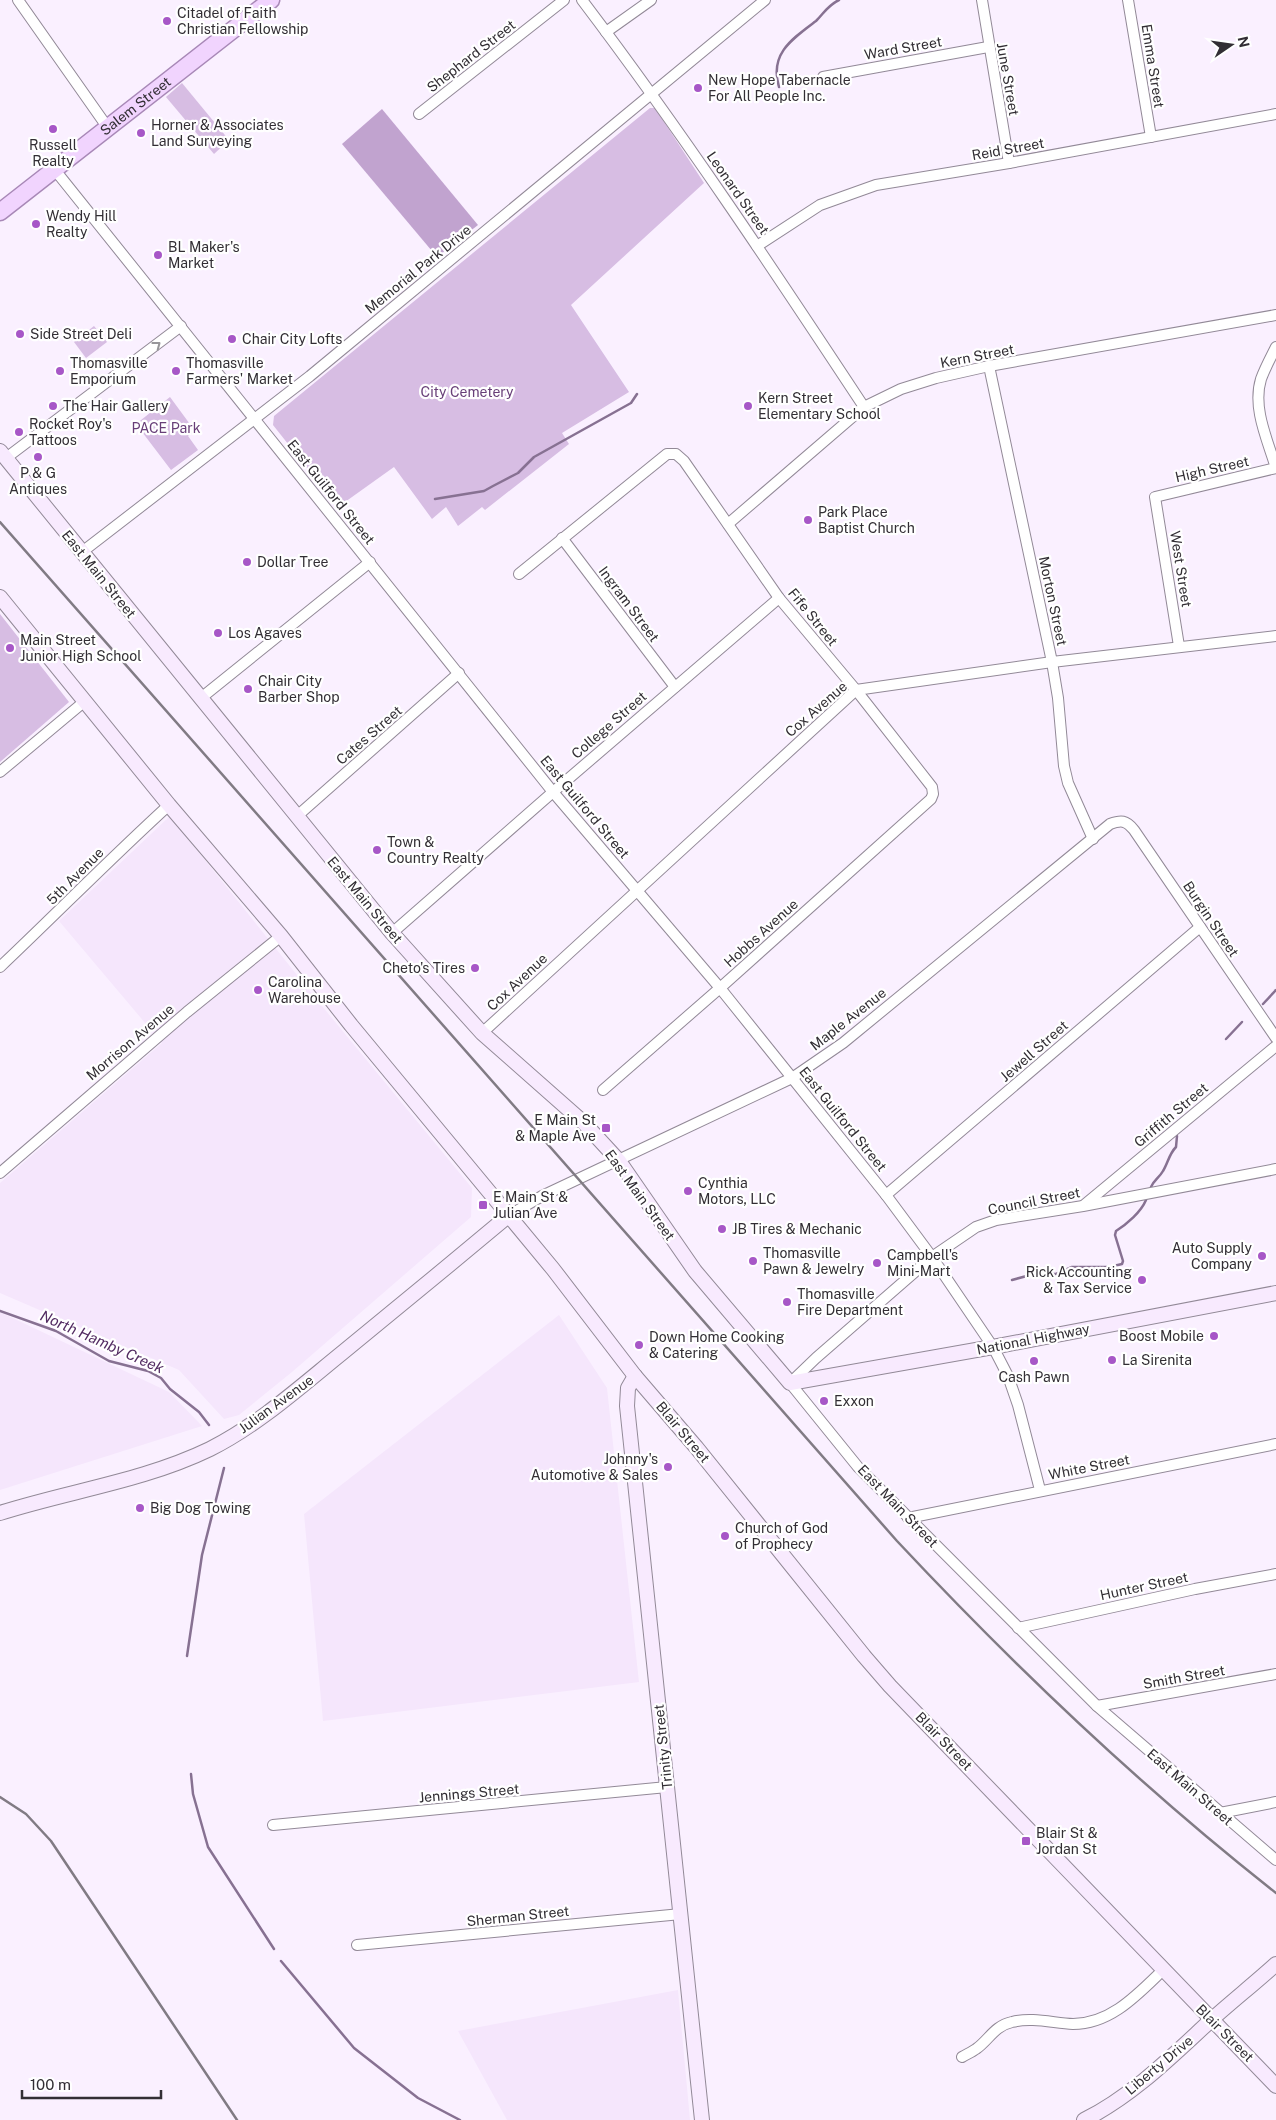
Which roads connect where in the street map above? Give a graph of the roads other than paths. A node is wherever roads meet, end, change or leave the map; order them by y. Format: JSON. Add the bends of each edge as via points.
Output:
{"nodes":[{"id":1,"x":18,"y":0,"type":"edge"},
{"id":2,"x":271,"y":0,"type":"edge"},
{"id":3,"x":564,"y":0,"type":"edge"},
{"id":4,"x":582,"y":0,"type":"edge"},
{"id":5,"x":651,"y":0,"type":"edge"},
{"id":6,"x":765,"y":0,"type":"edge"},
{"id":7,"x":982,"y":0,"type":"edge"},
{"id":8,"x":1128,"y":0,"type":"edge"},
{"id":9,"x":606,"y":32,"type":"junction"},
{"id":10,"x":988,"y":47,"type":"junction"},
{"id":11,"x":823,"y":77,"type":"dead end"},
{"id":12,"x":653,"y":94,"type":"junction"},
{"id":13,"x":419,"y":114,"type":"dead end"},
{"id":14,"x":1276,"y":114,"type":"edge"},
{"id":15,"x":108,"y":128,"type":"junction"},
{"id":16,"x":1151,"y":137,"type":"junction"},
{"id":17,"x":1009,"y":163,"type":"junction"},
{"id":18,"x":55,"y":170,"type":"junction"},
{"id":19,"x":2,"y":206,"type":"edge"},
{"id":20,"x":758,"y":246,"type":"junction"},
{"id":21,"x":1276,"y":315,"type":"edge"},
{"id":22,"x":181,"y":326,"type":"junction"},
{"id":23,"x":1276,"y":347,"type":"edge"},
{"id":24,"x":989,"y":366,"type":"junction"},
{"id":25,"x":864,"y":407,"type":"junction"},
{"id":26,"x":254,"y":418,"type":"junction"},
{"id":27,"x":3,"y":454,"type":"edge"},
{"id":28,"x":1276,"y":468,"type":"edge"},
{"id":29,"x":1155,"y":497,"type":"joint"},
{"id":30,"x":728,"y":524,"type":"junction"},
{"id":31,"x":562,"y":538,"type":"junction"},
{"id":32,"x":82,"y":552,"type":"junction"},
{"id":33,"x":370,"y":562,"type":"junction"},
{"id":34,"x":519,"y":574,"type":"dead end"},
{"id":35,"x":0,"y":597,"type":"edge"},
{"id":36,"x":779,"y":598,"type":"junction"},
{"id":37,"x":1276,"y":636,"type":"edge"},
{"id":38,"x":1179,"y":646,"type":"junction"},
{"id":39,"x":1052,"y":662,"type":"junction"},
{"id":40,"x":459,"y":673,"type":"junction"},
{"id":41,"x":675,"y":687,"type":"junction"},
{"id":42,"x":856,"y":690,"type":"junction"},
{"id":43,"x":201,"y":698,"type":"junction"},
{"id":44,"x":85,"y":701,"type":"junction"},
{"id":45,"x":0,"y":772,"type":"edge"},
{"id":46,"x":553,"y":792,"type":"junction"},
{"id":47,"x":933,"y":794,"type":"joint"},
{"id":48,"x":169,"y":805,"type":"junction"},
{"id":49,"x":296,"y":817,"type":"junction"},
{"id":50,"x":1119,"y":820,"type":"joint"},
{"id":51,"x":1093,"y":838,"type":"junction"},
{"id":52,"x":637,"y":890,"type":"junction"},
{"id":53,"x":1200,"y":927,"type":"junction"},
{"id":54,"x":392,"y":933,"type":"junction"},
{"id":55,"x":281,"y":936,"type":"junction"},
{"id":56,"x":0,"y":967,"type":"edge"},
{"id":57,"x":720,"y":988,"type":"junction"},
{"id":58,"x":482,"y":1033,"type":"junction"},
{"id":59,"x":1276,"y":1038,"type":"edge"},
{"id":60,"x":1276,"y":1046,"type":"edge"},
{"id":61,"x":792,"y":1078,"type":"junction"},
{"id":62,"x":603,"y":1090,"type":"dead end"},
{"id":63,"x":619,"y":1161,"type":"junction"},
{"id":64,"x":1276,"y":1169,"type":"edge"},
{"id":65,"x":0,"y":1173,"type":"edge"},
{"id":66,"x":886,"y":1195,"type":"junction"},
{"id":67,"x":1083,"y":1206,"type":"junction"},
{"id":68,"x":508,"y":1216,"type":"junction"},
{"id":69,"x":932,"y":1258,"type":"junction"},
{"id":70,"x":1276,"y":1293,"type":"edge"},
{"id":71,"x":993,"y":1347,"type":"junction"},
{"id":72,"x":635,"y":1376,"type":"junction"},
{"id":73,"x":790,"y":1383,"type":"junction"},
{"id":74,"x":1276,"y":1444,"type":"edge"},
{"id":75,"x":1040,"y":1490,"type":"junction"},
{"id":76,"x":0,"y":1513,"type":"edge"},
{"id":77,"x":908,"y":1518,"type":"junction"},
{"id":78,"x":1276,"y":1574,"type":"edge"},
{"id":79,"x":1018,"y":1628,"type":"junction"},
{"id":80,"x":1276,"y":1674,"type":"edge"},
{"id":81,"x":1097,"y":1706,"type":"junction"},
{"id":82,"x":667,"y":1787,"type":"junction"},
{"id":83,"x":1276,"y":1802,"type":"edge"},
{"id":84,"x":1220,"y":1814,"type":"junction"},
{"id":85,"x":273,"y":1825,"type":"dead end"},
{"id":86,"x":1276,"y":1860,"type":"edge"},
{"id":87,"x":681,"y":1914,"type":"junction"},
{"id":88,"x":357,"y":1945,"type":"dead end"},
{"id":89,"x":1276,"y":1964,"type":"edge"},
{"id":90,"x":1163,"y":1970,"type":"junction"},
{"id":91,"x":1211,"y":2020,"type":"junction"},
{"id":92,"x":962,"y":2057,"type":"dead end"},
{"id":93,"x":1276,"y":2086,"type":"edge"},
{"id":94,"x":702,"y":2120,"type":"edge"},
{"id":95,"x":1084,"y":2120,"type":"edge"}],
"edges":[{"from":1,"to":15,"type":"street"},
{"from":2,"to":15,"type":"main road","name":"Salem Street"},
{"from":3,"to":13,"type":"street","name":"Shephard Street"},
{"from":4,"to":9,"type":"street","name":"Leonard Street"},
{"from":5,"to":9,"type":"street"},
{"from":6,"to":12,"type":"street","name":"Memorial Park Drive"},
{"from":7,"to":10,"type":"street","name":"June Street"},
{"from":8,"to":16,"type":"street","name":"Emma Street"},
{"from":9,"to":12,"type":"street","name":"Leonard Street"},
{"from":10,"to":11,"type":"street","name":"Ward Street"},
{"from":10,"to":17,"type":"street","name":"June Street"},
{"from":12,"to":20,"type":"street","name":"Leonard Street"},
{"from":12,"to":26,"type":"street","name":"Memorial Park Drive","via":[[310,376]]},
{"from":14,"to":16,"type":"street","name":"Reid Street"},
{"from":15,"to":18,"type":"main road","name":"Salem Street"},
{"from":16,"to":17,"type":"street","name":"Reid Street"},
{"from":17,"to":20,"type":"street","name":"Reid Street","via":[[876,185],[820,205]]},
{"from":18,"to":19,"type":"main road","name":"Salem Street"},
{"from":18,"to":22,"type":"street","name":"East Guilford Street"},
{"from":20,"to":25,"type":"street","name":"Leonard Street"},
{"from":21,"to":24,"type":"street","name":"Kern Street"},
{"from":22,"to":26,"type":"street","name":"East Guilford Street"},
{"from":27,"to":22,"type":"street","one_way":true},
{"from":23,"to":28,"type":"street","via":[[1258,394]]},
{"from":24,"to":25,"type":"street","name":"Kern Street","via":[[901,389]]},
{"from":24,"to":39,"type":"street","name":"Morton Street"},
{"from":25,"to":30,"type":"street","name":"Kern Street"},
{"from":26,"to":32,"type":"street","name":"Memorial Park Drive"},
{"from":26,"to":33,"type":"street","name":"East Guilford Street"},
{"from":27,"to":32,"type":"street","name":"East Main Street"},
{"from":28,"to":29,"type":"street","name":"High Street"},
{"from":29,"to":38,"type":"street","name":"West Street"},
{"from":30,"to":31,"type":"street","name":"Fife Street","via":[[684,461],[676,454],[667,454]]},
{"from":30,"to":36,"type":"street","name":"Fife Street"},
{"from":31,"to":34,"type":"street"},
{"from":31,"to":41,"type":"street","name":"Ingram Street"},
{"from":32,"to":43,"type":"street","name":"East Main Street"},
{"from":33,"to":40,"type":"street","name":"East Guilford Street"},
{"from":33,"to":43,"type":"street"},
{"from":35,"to":44,"type":"street"},
{"from":36,"to":41,"type":"street","name":"College Street"},
{"from":36,"to":42,"type":"street","name":"Fife Street"},
{"from":37,"to":38,"type":"street","name":"Cox Avenue"},
{"from":38,"to":39,"type":"street","name":"Cox Avenue"},
{"from":39,"to":42,"type":"street","name":"Cox Avenue"},
{"from":39,"to":51,"type":"street","name":"Morton Street","via":[[1064,766],[1068,783]]},
{"from":40,"to":46,"type":"street","name":"East Guilford Street"},
{"from":40,"to":49,"type":"street","name":"Cates Street"},
{"from":41,"to":46,"type":"street","name":"College Street"},
{"from":42,"to":47,"type":"street","name":"Fife Street","via":[[932,787]]},
{"from":42,"to":52,"type":"street","name":"Cox Avenue"},
{"from":43,"to":49,"type":"street","name":"East Main Street"},
{"from":44,"to":45,"type":"street"},
{"from":44,"to":48,"type":"street"},
{"from":46,"to":52,"type":"street","name":"East Guilford Street"},
{"from":46,"to":54,"type":"street","name":"College Street"},
{"from":47,"to":57,"type":"street","name":"Hobbs Avenue"},
{"from":48,"to":55,"type":"street"},
{"from":48,"to":56,"type":"street","name":"5th Avenue"},
{"from":49,"to":54,"type":"street","name":"East Main Street"},
{"from":50,"to":51,"type":"street","name":"Maple Avenue"},
{"from":50,"to":53,"type":"street","name":"Burgin Street","via":[[1134,830]]},
{"from":51,"to":61,"type":"street","name":"Maple Avenue","via":[[843,1042]]},
{"from":52,"to":57,"type":"street","name":"East Guilford Street"},
{"from":52,"to":58,"type":"street","name":"Cox Avenue"},
{"from":53,"to":59,"type":"street","name":"Burgin Street"},
{"from":53,"to":66,"type":"street","name":"Jewell Street"},
{"from":54,"to":58,"type":"street","name":"East Main Street"},
{"from":55,"to":65,"type":"street","name":"Morrison Avenue","via":[[187,1012]]},
{"from":55,"to":68,"type":"street"},
{"from":57,"to":61,"type":"street","name":"East Guilford Street"},
{"from":57,"to":62,"type":"street","name":"Hobbs Avenue"},
{"from":58,"to":63,"type":"street","name":"East Main Street","via":[[584,1123]]},
{"from":60,"to":67,"type":"street","name":"Griffith Street"},
{"from":61,"to":63,"type":"street","name":"Maple Avenue"},
{"from":61,"to":66,"type":"street","name":"East Guilford Street"},
{"from":63,"to":68,"type":"street","name":"Maple Avenue","via":[[542,1196]]},
{"from":63,"to":73,"type":"street","name":"East Main Street","via":[[695,1271]]},
{"from":64,"to":67,"type":"street","name":"Council Street"},
{"from":66,"to":69,"type":"street","name":"East Guilford Street"},
{"from":67,"to":69,"type":"street","name":"Council Street","via":[[996,1220],[976,1228]]},
{"from":68,"to":72,"type":"street","via":[[570,1290]]},
{"from":68,"to":76,"type":"street","name":"Julian Avenue","via":[[294,1393],[217,1445],[160,1470]]},
{"from":69,"to":71,"type":"street","name":"East Guilford Street"},
{"from":69,"to":73,"type":"street","name":"Council Street"},
{"from":70,"to":71,"type":"street","name":"National Highway"},
{"from":71,"to":73,"type":"street","name":"National Highway"},
{"from":71,"to":75,"type":"street","name":"East Guilford Street","via":[[1013,1391]]},
{"from":72,"to":82,"type":"street","name":"Trinity Street","via":[[628,1388],[626,1406]]},
{"from":72,"to":90,"type":"street","name":"Blair Street","via":[[890,1686]]},
{"from":73,"to":77,"type":"street","name":"East Main Street","via":[[858,1467]]},
{"from":74,"to":75,"type":"street","name":"White Street"},
{"from":75,"to":77,"type":"street","name":"White Street"},
{"from":77,"to":79,"type":"street","name":"East Main Street"},
{"from":78,"to":79,"type":"street","name":"Hunter Street"},
{"from":79,"to":81,"type":"street","name":"East Main Street"},
{"from":80,"to":81,"type":"street","name":"Smith Street"},
{"from":81,"to":84,"type":"street","name":"East Main Street"},
{"from":82,"to":85,"type":"street","name":"Jennings Street"},
{"from":82,"to":87,"type":"street","name":"Trinity Street"},
{"from":83,"to":84,"type":"street"},
{"from":84,"to":86,"type":"street","name":"East Main Street"},
{"from":87,"to":88,"type":"street","name":"Sherman Street"},
{"from":87,"to":94,"type":"street","name":"Trinity Street"},
{"from":89,"to":91,"type":"street","name":"Liberty Drive"},
{"from":90,"to":91,"type":"street","name":"Blair Street"},
{"from":90,"to":92,"type":"street","via":[[1125,2005],[1094,2022],[1012,2022],[996,2029],[976,2049]]},
{"from":91,"to":93,"type":"street","name":"Blair Street"},
{"from":91,"to":95,"type":"street","name":"Liberty Drive","via":[[1165,2063],[1107,2108]]}]}
